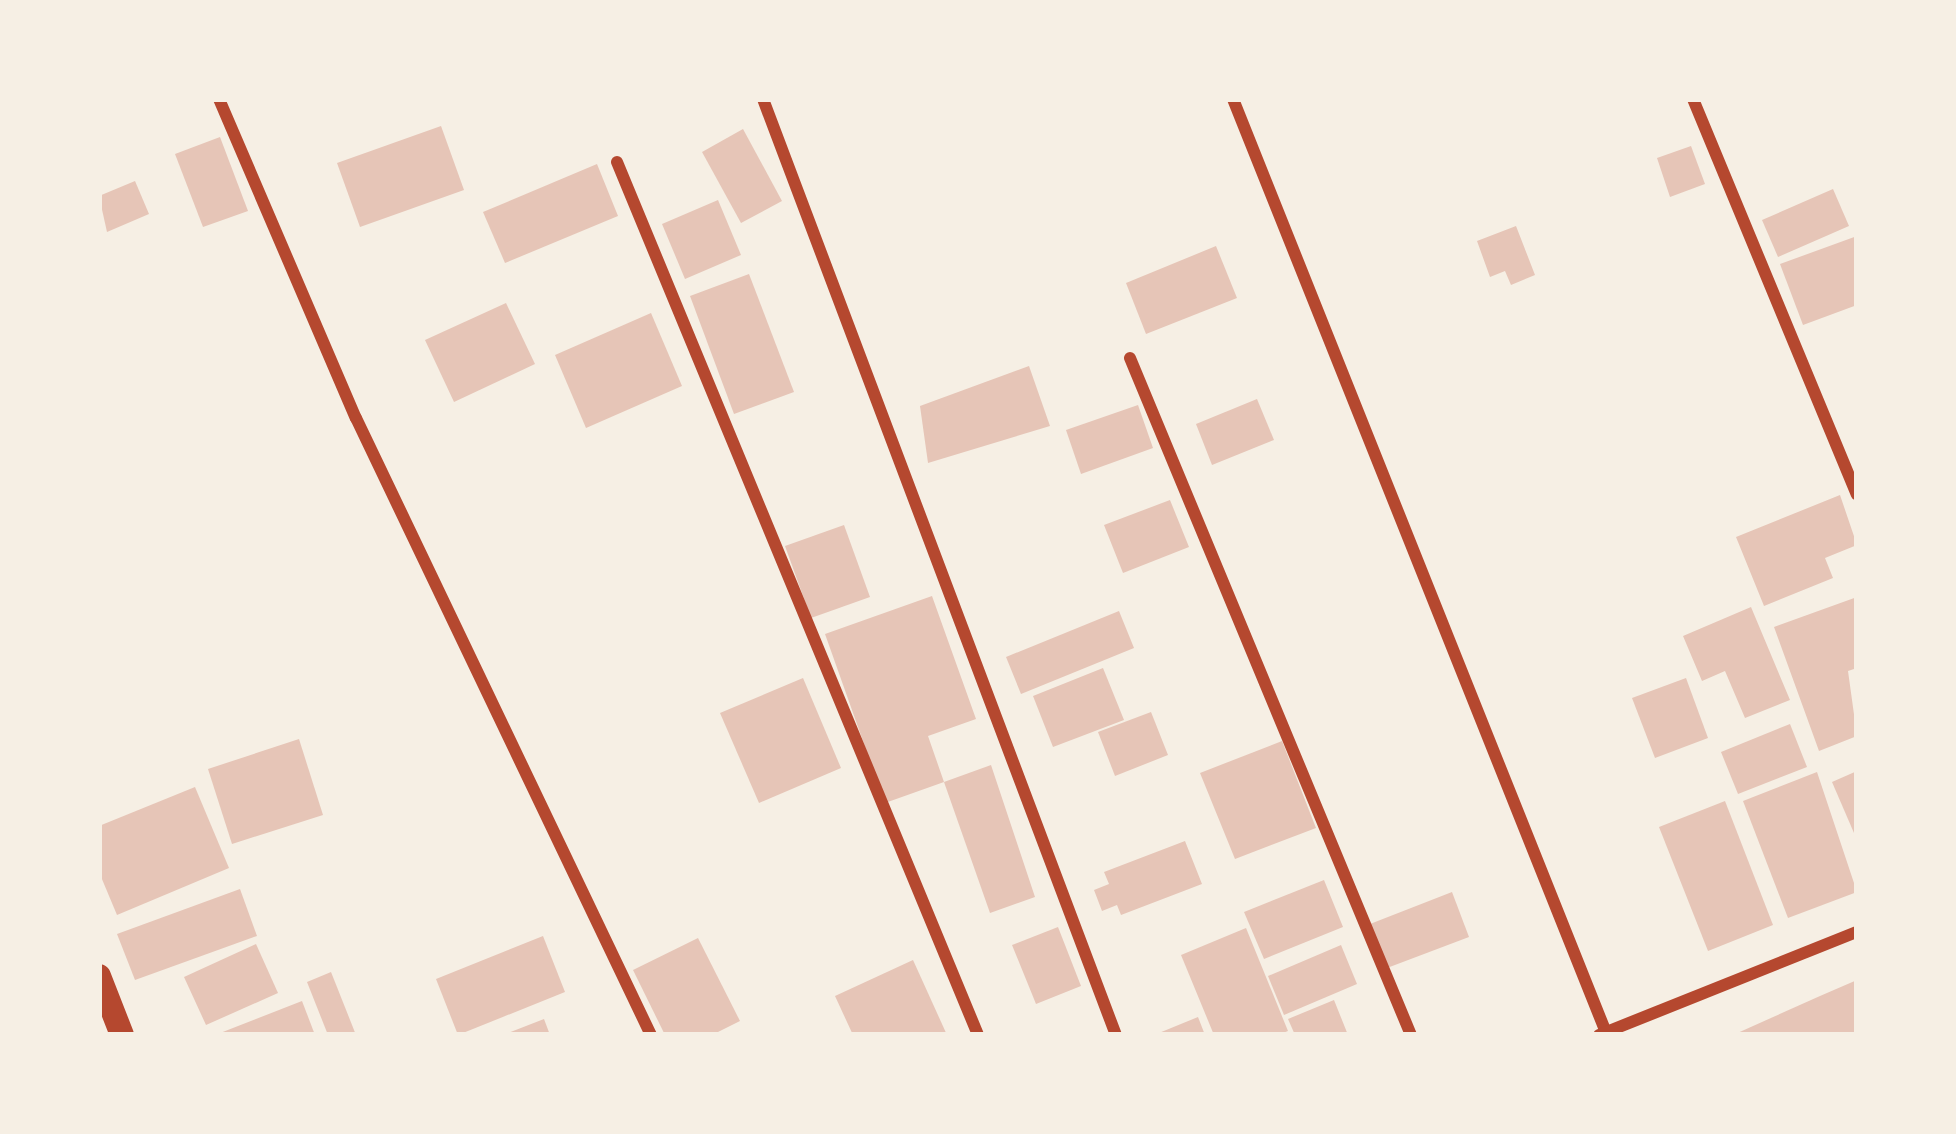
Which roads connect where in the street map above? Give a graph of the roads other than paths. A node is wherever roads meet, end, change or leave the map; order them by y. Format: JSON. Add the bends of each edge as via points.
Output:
{"nodes":[{"id":1,"x":219,"y":99,"type":"edge"},
{"id":2,"x":763,"y":99,"type":"edge"},
{"id":3,"x":1233,"y":99,"type":"edge"},
{"id":4,"x":1693,"y":99,"type":"edge"},
{"id":5,"x":617,"y":163,"type":"dead end"},
{"id":6,"x":1130,"y":358,"type":"dead end"},
{"id":7,"x":1857,"y":494,"type":"edge"},
{"id":8,"x":1857,"y":932,"type":"edge"},
{"id":9,"x":99,"y":976,"type":"edge"},
{"id":10,"x":1603,"y":1034,"type":"edge"},
{"id":11,"x":122,"y":1035,"type":"edge"},
{"id":12,"x":652,"y":1035,"type":"edge"},
{"id":13,"x":978,"y":1035,"type":"edge"},
{"id":14,"x":1116,"y":1035,"type":"edge"},
{"id":15,"x":1411,"y":1035,"type":"edge"}],
"edges":[{"from":1,"to":12,"type":"street","via":[[356,418]]},
{"from":2,"to":14,"type":"street"},
{"from":3,"to":10,"type":"street"},
{"from":4,"to":7,"type":"street"},
{"from":5,"to":13,"type":"street"},
{"from":6,"to":15,"type":"street"},
{"from":8,"to":10,"type":"street"},
{"from":9,"to":11,"type":"main road"}]}
